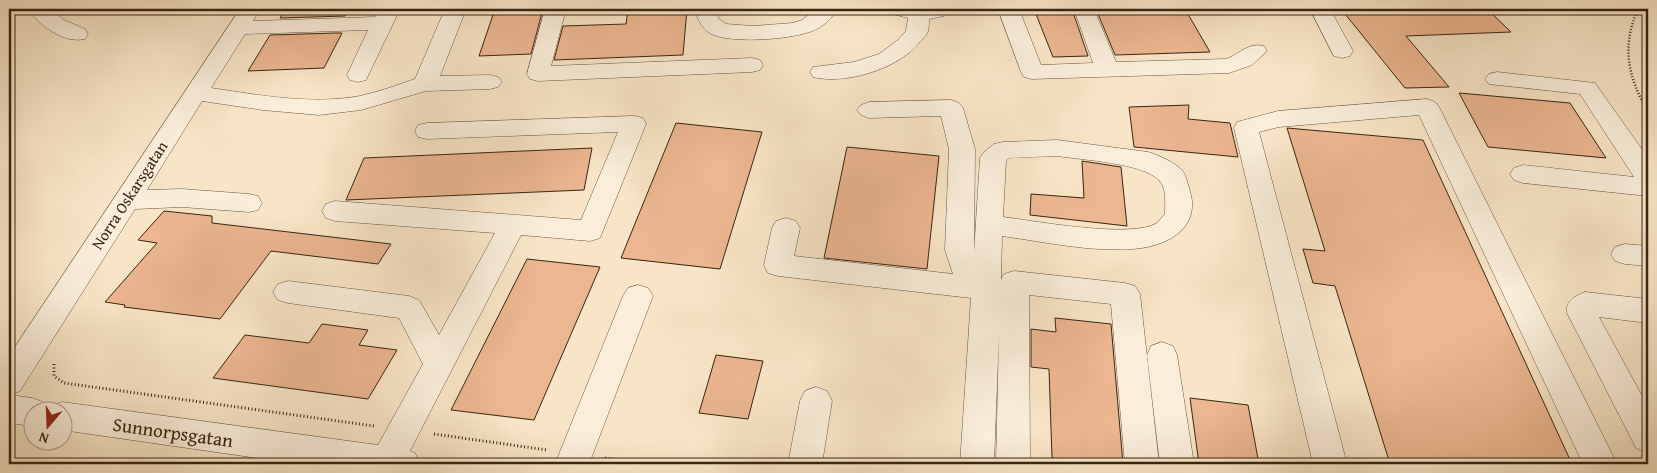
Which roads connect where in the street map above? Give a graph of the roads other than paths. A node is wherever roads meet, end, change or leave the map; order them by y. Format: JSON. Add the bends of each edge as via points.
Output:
{"nodes":[{"id":1,"x":38,"y":9,"type":"edge"},
{"id":2,"x":455,"y":9,"type":"edge"},
{"id":3,"x":555,"y":9,"type":"edge"},
{"id":4,"x":704,"y":9,"type":"edge"},
{"id":5,"x":827,"y":9,"type":"edge"},
{"id":6,"x":896,"y":9,"type":"edge"},
{"id":7,"x":941,"y":9,"type":"edge"},
{"id":8,"x":1009,"y":9,"type":"edge"},
{"id":9,"x":1084,"y":9,"type":"edge"},
{"id":10,"x":1320,"y":9,"type":"edge"},
{"id":11,"x":919,"y":12,"type":"junction"},
{"id":12,"x":385,"y":16,"type":"edge"},
{"id":13,"x":243,"y":19,"type":"edge"},
{"id":14,"x":77,"y":34,"type":"dead end"},
{"id":15,"x":1256,"y":51,"type":"dead end"},
{"id":16,"x":1342,"y":51,"type":"dead end"},
{"id":17,"x":752,"y":66,"type":"dead end"},
{"id":18,"x":1107,"y":69,"type":"junction"},
{"id":19,"x":821,"y":72,"type":"dead end"},
{"id":20,"x":358,"y":75,"type":"dead end"},
{"id":21,"x":1497,"y":79,"type":"dead end"},
{"id":22,"x":490,"y":82,"type":"dead end"},
{"id":23,"x":426,"y":84,"type":"junction"},
{"id":24,"x":195,"y":93,"type":"junction"},
{"id":25,"x":869,"y":110,"type":"dead end"},
{"id":26,"x":427,"y":131,"type":"dead end"},
{"id":27,"x":1621,"y":137,"type":"junction"},
{"id":28,"x":1648,"y":140,"type":"edge"},
{"id":29,"x":1523,"y":174,"type":"dead end"},
{"id":30,"x":1648,"y":177,"type":"edge"},
{"id":31,"x":1648,"y":187,"type":"edge"},
{"id":32,"x":126,"y":200,"type":"junction"},
{"id":33,"x":249,"y":203,"type":"dead end"},
{"id":34,"x":335,"y":211,"type":"dead end"},
{"id":35,"x":513,"y":225,"type":"junction"},
{"id":36,"x":989,"y":225,"type":"junction"},
{"id":37,"x":786,"y":228,"type":"dead end"},
{"id":38,"x":986,"y":289,"type":"junction"},
{"id":39,"x":288,"y":292,"type":"dead end"},
{"id":40,"x":638,"y":296,"type":"dead end"},
{"id":41,"x":1648,"y":311,"type":"edge"},
{"id":42,"x":1162,"y":355,"type":"dead end"},
{"id":43,"x":439,"y":365,"type":"junction"},
{"id":44,"x":9,"y":382,"type":"edge"},
{"id":45,"x":816,"y":401,"type":"dead end"},
{"id":46,"x":9,"y":409,"type":"edge"},
{"id":47,"x":22,"y":411,"type":"edge"},
{"id":48,"x":72,"y":417,"type":"edge"},
{"id":49,"x":1648,"y":438,"type":"edge"},
{"id":50,"x":574,"y":459,"type":"edge"},
{"id":51,"x":392,"y":464,"type":"edge"},
{"id":52,"x":805,"y":464,"type":"edge"},
{"id":53,"x":978,"y":464,"type":"edge"},
{"id":54,"x":1013,"y":464,"type":"edge"},
{"id":55,"x":1142,"y":464,"type":"edge"},
{"id":56,"x":1177,"y":464,"type":"edge"},
{"id":57,"x":1330,"y":464,"type":"edge"},
{"id":58,"x":1600,"y":464,"type":"edge"}],
"edges":[{"from":1,"to":14,"type":"street","via":[[56,26]]},
{"from":2,"to":23,"type":"street"},
{"from":3,"to":17,"type":"street","via":[[538,74]]},
{"from":4,"to":5,"type":"street","via":[[710,23],[718,29],[737,32],[791,30],[812,25],[824,16]]},
{"from":6,"to":11,"type":"street"},
{"from":7,"to":11,"type":"street"},
{"from":8,"to":18,"type":"street","via":[[1032,72]]},
{"from":9,"to":18,"type":"street"},
{"from":10,"to":16,"type":"street"},
{"from":11,"to":19,"type":"street","via":[[917,32],[887,59],[857,69]]},
{"from":12,"to":13,"type":"street"},
{"from":12,"to":20,"type":"street"},
{"from":13,"to":24,"type":"street","name":"Norra Oskarsgatan"},
{"from":15,"to":18,"type":"street","via":[[1229,66]]},
{"from":21,"to":27,"type":"street","via":[[1587,88]]},
{"from":22,"to":23,"type":"street"},
{"from":23,"to":24,"type":"street","via":[[361,103],[319,107]]},
{"from":24,"to":32,"type":"street","name":"Norra Oskarsgatan"},
{"from":25,"to":38,"type":"street","via":[[951,108],[962,149],[959,250],[964,269]]},
{"from":26,"to":35,"type":"street","via":[[634,124],[590,231]]},
{"from":27,"to":28,"type":"street"},
{"from":27,"to":30,"type":"street"},
{"from":29,"to":31,"type":"street"},
{"from":32,"to":33,"type":"street","via":[[182,198]]},
{"from":32,"to":44,"type":"street","name":"Norra Oskarsgatan"},
{"from":34,"to":35,"type":"street"},
{"from":35,"to":43,"type":"street"},
{"from":36,"to":36,"type":"street","via":[[992,158],[1004,150],[1057,148],[1148,161],[1172,176],[1178,194],[1178,217],[1165,231],[1134,239],[1103,239]]},
{"from":36,"to":38,"type":"street"},
{"from":37,"to":38,"type":"street","via":[[778,265]]},
{"from":38,"to":53,"type":"street"},
{"from":39,"to":43,"type":"street","via":[[409,308]]},
{"from":40,"to":50,"type":"street"},
{"from":41,"to":49,"type":"street","via":[[1585,304],[1582,308]]},
{"from":42,"to":56,"type":"street"},
{"from":43,"to":51,"type":"street","via":[[404,430]]},
{"from":45,"to":52,"type":"street"},
{"from":46,"to":47,"type":"street"},
{"from":48,"to":51,"type":"street","name":"Sunnorpsgatan"},
{"from":54,"to":55,"type":"street","via":[[1014,282],[1125,294]]},
{"from":57,"to":58,"type":"street","via":[[1246,128],[1278,119],[1427,107]]}]}
